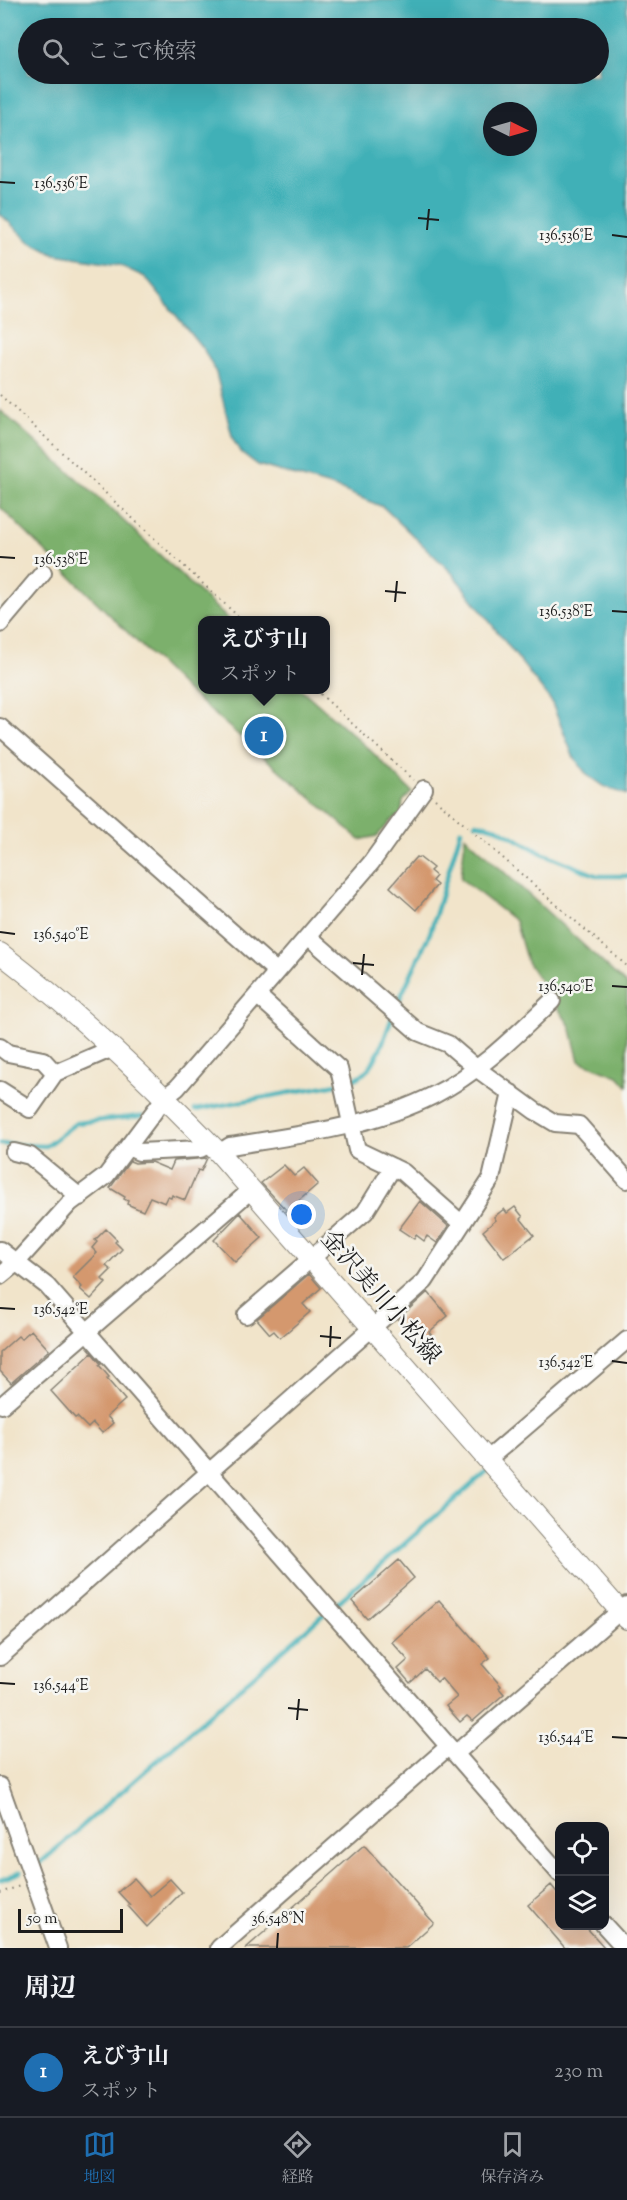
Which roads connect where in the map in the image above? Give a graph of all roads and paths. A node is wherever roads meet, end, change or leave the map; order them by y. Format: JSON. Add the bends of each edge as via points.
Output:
{"nodes":[{"id":1,"x":0,"y":395,"type":"edge"},
{"id":2,"x":43,"y":573,"type":"dead end"},
{"id":3,"x":237,"y":616,"type":"edge"},
{"id":4,"x":0,"y":624,"type":"edge"},
{"id":5,"x":320,"y":694,"type":"edge"},
{"id":6,"x":0,"y":727,"type":"edge"},
{"id":7,"x":424,"y":789,"type":"junction"},
{"id":8,"x":308,"y":936,"type":"junction"},
{"id":9,"x":0,"y":953,"type":"edge"},
{"id":10,"x":627,"y":966,"type":"edge"},
{"id":11,"x":277,"y":972,"type":"junction"},
{"id":12,"x":256,"y":995,"type":"junction"},
{"id":13,"x":552,"y":1001,"type":"dead end"},
{"id":14,"x":0,"y":1047,"type":"edge"},
{"id":15,"x":113,"y":1048,"type":"junction"},
{"id":16,"x":476,"y":1068,"type":"junction"},
{"id":17,"x":56,"y":1073,"type":"junction"},
{"id":18,"x":1,"y":1092,"type":"edge"},
{"id":19,"x":510,"y":1093,"type":"junction"},
{"id":20,"x":165,"y":1096,"type":"junction"},
{"id":21,"x":351,"y":1124,"type":"junction"},
{"id":22,"x":128,"y":1147,"type":"junction"},
{"id":23,"x":214,"y":1148,"type":"junction"},
{"id":24,"x":14,"y":1152,"type":"dead end"},
{"id":25,"x":393,"y":1167,"type":"junction"},
{"id":26,"x":627,"y":1180,"type":"edge"},
{"id":27,"x":251,"y":1190,"type":"junction"},
{"id":28,"x":80,"y":1197,"type":"junction"},
{"id":29,"x":462,"y":1224,"type":"junction"},
{"id":30,"x":0,"y":1250,"type":"edge"},
{"id":31,"x":311,"y":1259,"type":"junction"},
{"id":32,"x":16,"y":1263,"type":"junction"},
{"id":33,"x":0,"y":1276,"type":"edge"},
{"id":34,"x":246,"y":1315,"type":"dead end"},
{"id":35,"x":372,"y":1329,"type":"junction"},
{"id":36,"x":87,"y":1331,"type":"junction"},
{"id":37,"x":627,"y":1340,"type":"edge"},
{"id":38,"x":2,"y":1405,"type":"dead end"},
{"id":39,"x":488,"y":1459,"type":"junction"},
{"id":40,"x":211,"y":1472,"type":"junction"},
{"id":41,"x":625,"y":1611,"type":"edge"},
{"id":42,"x":0,"y":1657,"type":"edge"},
{"id":43,"x":451,"y":1750,"type":"junction"},
{"id":44,"x":0,"y":1786,"type":"edge"},
{"id":45,"x":555,"y":1868,"type":"edge"},
{"id":46,"x":34,"y":1881,"type":"junction"},
{"id":47,"x":0,"y":1893,"type":"edge"},
{"id":48,"x":609,"y":1930,"type":"edge"},
{"id":49,"x":58,"y":1948,"type":"edge"},
{"id":50,"x":219,"y":1948,"type":"edge"},
{"id":51,"x":625,"y":1948,"type":"edge"}],
"edges":[{"from":1,"to":3,"type":"path"},
{"from":2,"to":4,"type":"street"},
{"from":5,"to":7,"type":"path"},
{"from":6,"to":11,"type":"street"},
{"from":7,"to":8,"type":"street","via":[[371,864]]},
{"from":7,"to":10,"type":"path"},
{"from":8,"to":11,"type":"street"},
{"from":8,"to":16,"type":"street","via":[[418,1032],[448,1044]]},
{"from":9,"to":15,"type":"main road","name":"金沢美川小松線"},
{"from":11,"to":12,"type":"street"},
{"from":12,"to":20,"type":"street","via":[[177,1088]]},
{"from":12,"to":21,"type":"street","via":[[339,1069]]},
{"from":13,"to":16,"type":"street"},
{"from":14,"to":17,"type":"street","via":[[8,1053],[43,1060]]},
{"from":15,"to":17,"type":"street"},
{"from":15,"to":20,"type":"main road","name":"金沢美川小松線"},
{"from":16,"to":19,"type":"street"},
{"from":16,"to":21,"type":"street","via":[[435,1095],[383,1117]]},
{"from":17,"to":18,"type":"street","via":[[30,1109]]},
{"from":19,"to":26,"type":"street","via":[[555,1123],[579,1125]]},
{"from":19,"to":29,"type":"street","via":[[491,1179]]},
{"from":20,"to":22,"type":"street"},
{"from":20,"to":23,"type":"main road","name":"金沢美川小松線"},
{"from":21,"to":23,"type":"street"},
{"from":21,"to":25,"type":"street","via":[[357,1150]]},
{"from":22,"to":23,"type":"street","via":[[139,1152]]},
{"from":22,"to":28,"type":"street","via":[[106,1176]]},
{"from":23,"to":27,"type":"main road","name":"金沢美川小松線"},
{"from":24,"to":28,"type":"street","via":[[30,1156]]},
{"from":25,"to":29,"type":"street"},
{"from":25,"to":31,"type":"street","via":[[365,1212]]},
{"from":27,"to":31,"type":"main road","name":"金沢美川小松線"},
{"from":27,"to":36,"type":"street"},
{"from":28,"to":32,"type":"street","via":[[70,1203]]},
{"from":29,"to":35,"type":"street","via":[[426,1281]]},
{"from":30,"to":32,"type":"street"},
{"from":31,"to":34,"type":"street"},
{"from":31,"to":35,"type":"main road","name":"金沢美川小松線"},
{"from":32,"to":33,"type":"street"},
{"from":32,"to":36,"type":"street","via":[[47,1286]]},
{"from":35,"to":39,"type":"main road","name":"金沢美川小松線"},
{"from":35,"to":40,"type":"street"},
{"from":36,"to":38,"type":"street"},
{"from":36,"to":40,"type":"street"},
{"from":37,"to":39,"type":"street"},
{"from":39,"to":41,"type":"main road","name":"金沢美川小松線"},
{"from":40,"to":42,"type":"street"},
{"from":40,"to":43,"type":"street"},
{"from":41,"to":43,"type":"street"},
{"from":43,"to":45,"type":"street"},
{"from":43,"to":50,"type":"street"},
{"from":44,"to":46,"type":"street"},
{"from":46,"to":47,"type":"path"},
{"from":46,"to":49,"type":"street"},
{"from":48,"to":51,"type":"street"}]}
